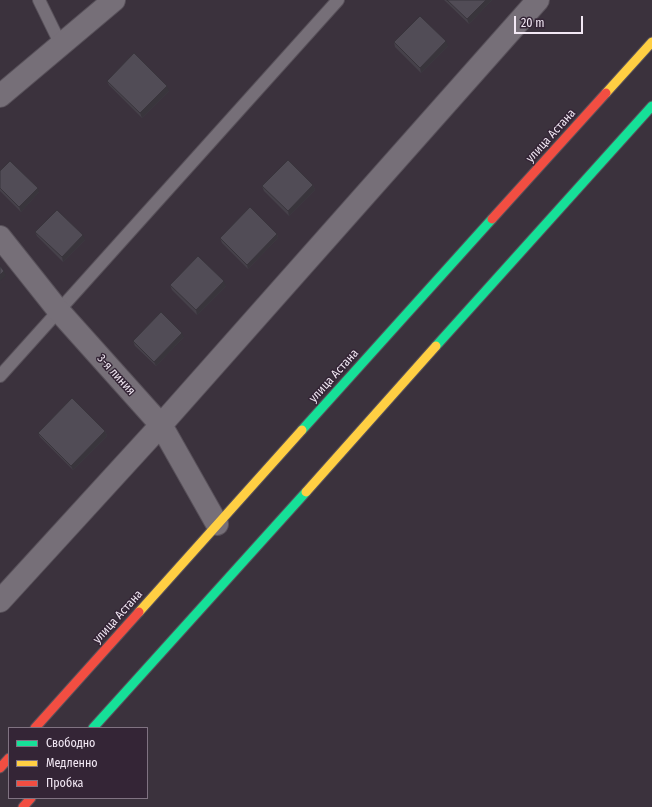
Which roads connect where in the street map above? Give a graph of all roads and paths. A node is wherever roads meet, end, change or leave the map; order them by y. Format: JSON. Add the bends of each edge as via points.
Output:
{"nodes":[{"id":1,"x":39,"y":0,"type":"edge"},
{"id":2,"x":114,"y":0,"type":"edge"},
{"id":3,"x":338,"y":0,"type":"edge"},
{"id":4,"x":538,"y":0,"type":"edge"},
{"id":5,"x":652,"y":42,"type":"edge"},
{"id":6,"x":61,"y":44,"type":"junction"},
{"id":7,"x":0,"y":96,"type":"edge"},
{"id":8,"x":652,"y":106,"type":"edge"},
{"id":9,"x":0,"y":237,"type":"edge"},
{"id":10,"x":58,"y":310,"type":"junction"},
{"id":11,"x":0,"y":376,"type":"edge"},
{"id":12,"x":161,"y":425,"type":"junction"},
{"id":13,"x":217,"y":524,"type":"junction"},
{"id":14,"x":0,"y":601,"type":"edge"},
{"id":15,"x":36,"y":727,"type":"edge"},
{"id":16,"x":95,"y":727,"type":"edge"},
{"id":17,"x":8,"y":759,"type":"edge"},
{"id":18,"x":0,"y":768,"type":"edge"},
{"id":19,"x":30,"y":799,"type":"edge"},
{"id":20,"x":23,"y":807,"type":"edge"}],
"edges":[{"from":1,"to":6,"type":"lane"},
{"from":2,"to":6,"type":"street"},
{"from":3,"to":10,"type":"lane"},
{"from":4,"to":12,"type":"street"},
{"from":5,"to":13,"type":"main road","name":"улица Астана"},
{"from":6,"to":7,"type":"street"},
{"from":8,"to":16,"type":"main road"},
{"from":9,"to":10,"type":"street","name":"3-я линия"},
{"from":10,"to":11,"type":"lane"},
{"from":10,"to":12,"type":"street","name":"3-я линия"},
{"from":12,"to":13,"type":"street","name":"3-я линия"},
{"from":12,"to":14,"type":"street"},
{"from":13,"to":15,"type":"main road","name":"улица Астана"},
{"from":17,"to":18,"type":"main road"},
{"from":19,"to":20,"type":"main road"}]}
